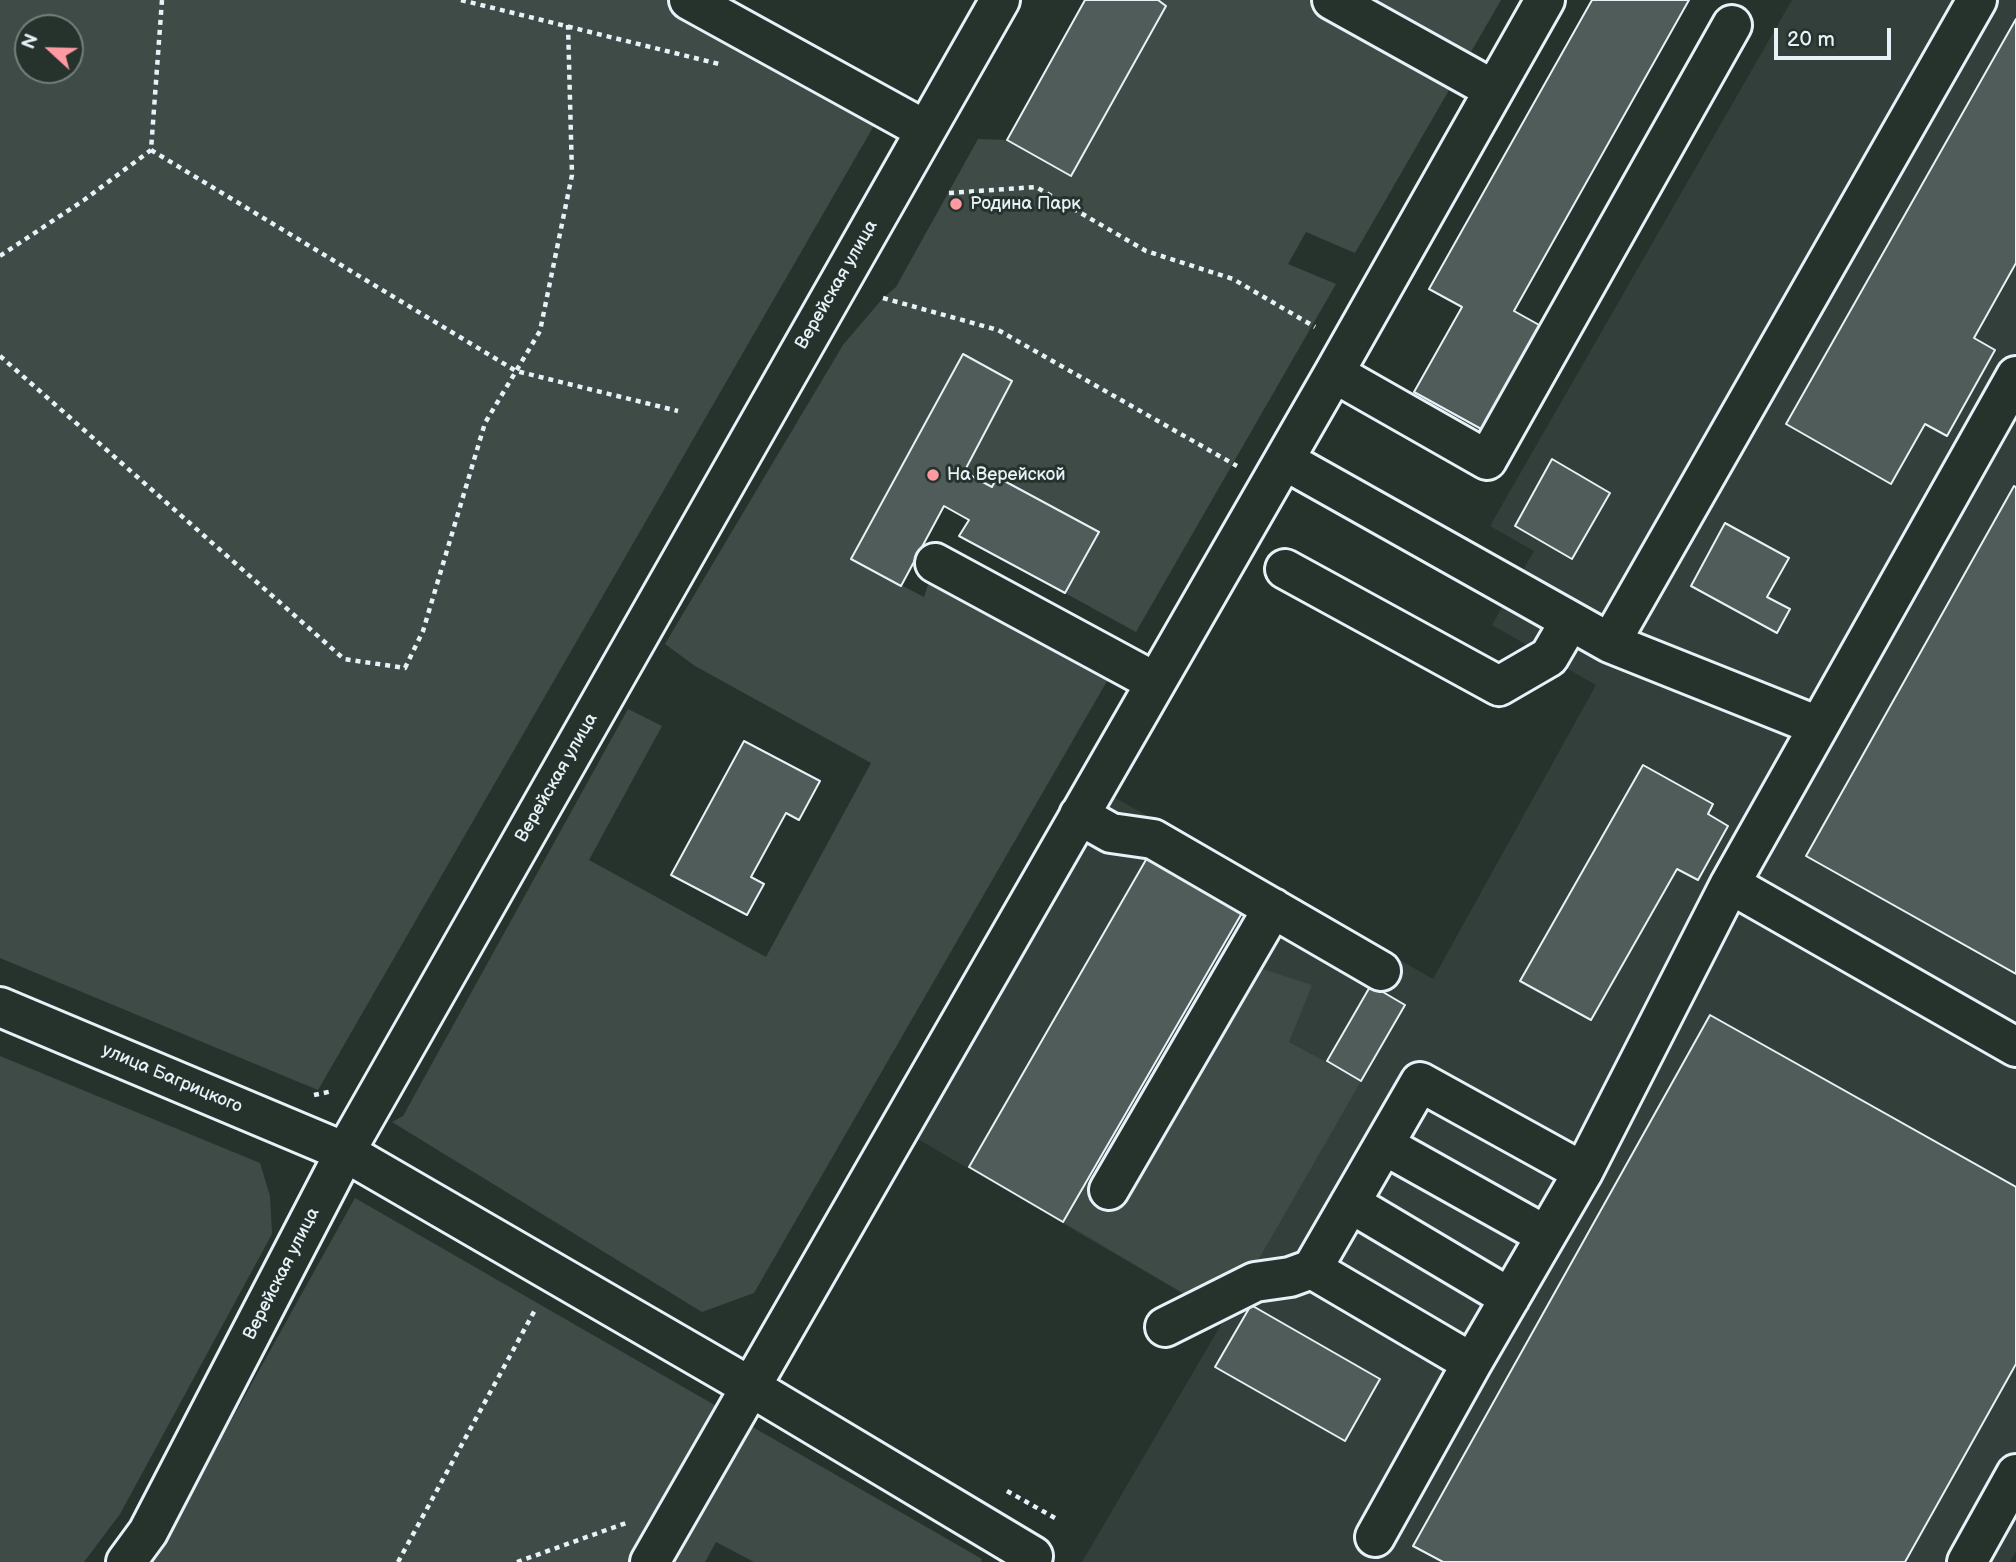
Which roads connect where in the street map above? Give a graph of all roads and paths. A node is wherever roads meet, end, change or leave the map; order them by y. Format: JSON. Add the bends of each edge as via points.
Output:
{"nodes":[{"id":1,"x":162,"y":0,"type":"edge"},
{"id":2,"x":461,"y":0,"type":"edge"},
{"id":3,"x":689,"y":0,"type":"edge"},
{"id":4,"x":1000,"y":0,"type":"edge"},
{"id":5,"x":1332,"y":0,"type":"edge"},
{"id":6,"x":1545,"y":0,"type":"edge"},
{"id":7,"x":1977,"y":0,"type":"edge"},
{"id":8,"x":568,"y":25,"type":"junction"},
{"id":9,"x":1732,"y":25,"type":"dead end"},
{"id":10,"x":730,"y":67,"type":"dead end"},
{"id":11,"x":1494,"y":90,"type":"junction"},
{"id":12,"x":925,"y":130,"type":"junction"},
{"id":13,"x":151,"y":150,"type":"junction"},
{"id":14,"x":949,"y":192,"type":"dead end"},
{"id":15,"x":0,"y":256,"type":"edge"},
{"id":16,"x":883,"y":298,"type":"dead end"},
{"id":17,"x":0,"y":356,"type":"edge"},
{"id":18,"x":1341,"y":360,"type":"junction"},
{"id":19,"x":516,"y":371,"type":"junction"},
{"id":20,"x":2016,"y":376,"type":"edge"},
{"id":21,"x":678,"y":411,"type":"dead end"},
{"id":22,"x":1277,"y":472,"type":"junction"},
{"id":23,"x":935,"y":563,"type":"dead end"},
{"id":24,"x":1285,"y":569,"type":"dead end"},
{"id":25,"x":1570,"y":621,"type":"junction"},
{"id":26,"x":1610,"y":643,"type":"junction"},
{"id":27,"x":1155,"y":682,"type":"junction"},
{"id":28,"x":1818,"y":726,"type":"junction"},
{"id":29,"x":1079,"y":815,"type":"junction"},
{"id":30,"x":1730,"y":884,"type":"junction"},
{"id":31,"x":1273,"y":908,"type":"junction"},
{"id":32,"x":1381,"y":971,"type":"dead end"},
{"id":33,"x":0,"y":1007,"type":"edge"},
{"id":34,"x":2016,"y":1047,"type":"edge"},
{"id":35,"x":1384,"y":1145,"type":"junction"},
{"id":36,"x":345,"y":1152,"type":"junction"},
{"id":37,"x":1583,"y":1172,"type":"junction"},
{"id":38,"x":1109,"y":1190,"type":"dead end"},
{"id":39,"x":1350,"y":1203,"type":"junction"},
{"id":40,"x":1545,"y":1235,"type":"junction"},
{"id":41,"x":1312,"y":1269,"type":"junction"},
{"id":42,"x":555,"y":1273,"type":"junction"},
{"id":43,"x":1510,"y":1298,"type":"junction"},
{"id":44,"x":1166,"y":1327,"type":"dead end"},
{"id":45,"x":1472,"y":1363,"type":"junction"},
{"id":46,"x":749,"y":1386,"type":"junction"},
{"id":47,"x":2016,"y":1474,"type":"edge"},
{"id":48,"x":683,"y":1503,"type":"junction"},
{"id":49,"x":1375,"y":1537,"type":"dead end"},
{"id":50,"x":1033,"y":1556,"type":"dead end"},
{"id":51,"x":126,"y":1562,"type":"edge"},
{"id":52,"x":398,"y":1562,"type":"edge"},
{"id":53,"x":517,"y":1562,"type":"edge"},
{"id":54,"x":650,"y":1562,"type":"edge"},
{"id":55,"x":1967,"y":1562,"type":"edge"}],
"edges":[{"from":1,"to":13,"type":"path"},
{"from":2,"to":8,"type":"path"},
{"from":3,"to":12,"type":"street"},
{"from":4,"to":12,"type":"street","name":"Верейская улица"},
{"from":5,"to":11,"type":"street"},
{"from":6,"to":11,"type":"street"},
{"from":7,"to":26,"type":"street"},
{"from":8,"to":10,"type":"path"},
{"from":8,"to":19,"type":"path","via":[[572,174],[540,331]]},
{"from":9,"to":18,"type":"street","via":[[1487,460]]},
{"from":11,"to":18,"type":"street"},
{"from":12,"to":36,"type":"street","name":"Верейская улица"},
{"from":13,"to":15,"type":"path"},
{"from":13,"to":19,"type":"path"},
{"from":14,"to":18,"type":"path","via":[[1036,187],[1146,251],[1233,279]]},
{"from":16,"to":22,"type":"path","via":[[998,330]]},
{"from":17,"to":19,"type":"path","via":[[344,659],[405,668],[423,631],[485,423]]},
{"from":18,"to":22,"type":"street"},
{"from":19,"to":21,"type":"path"},
{"from":20,"to":28,"type":"street"},
{"from":22,"to":25,"type":"street"},
{"from":22,"to":27,"type":"street"},
{"from":23,"to":27,"type":"street"},
{"from":24,"to":25,"type":"street","via":[[1499,686],[1549,657]]},
{"from":25,"to":26,"type":"street"},
{"from":26,"to":28,"type":"street"},
{"from":27,"to":29,"type":"street"},
{"from":28,"to":30,"type":"street"},
{"from":29,"to":31,"type":"street","via":[[1111,833],[1153,839]]},
{"from":29,"to":46,"type":"street"},
{"from":30,"to":34,"type":"street"},
{"from":30,"to":37,"type":"street"},
{"from":31,"to":32,"type":"street"},
{"from":31,"to":38,"type":"street"},
{"from":33,"to":36,"type":"street","name":"улица Багрицкого"},
{"from":35,"to":37,"type":"street","via":[[1420,1082]]},
{"from":35,"to":39,"type":"street"},
{"from":35,"to":40,"type":"street"},
{"from":36,"to":42,"type":"street","name":"улица Багрицкого"},
{"from":36,"to":51,"type":"street","name":"Верейская улица","via":[[148,1532]]},
{"from":37,"to":40,"type":"street"},
{"from":39,"to":41,"type":"street"},
{"from":39,"to":43,"type":"street"},
{"from":40,"to":43,"type":"street"},
{"from":41,"to":44,"type":"street","via":[[1290,1278],[1255,1282]]},
{"from":41,"to":45,"type":"street"},
{"from":42,"to":46,"type":"street","name":"улица Багрицкого"},
{"from":42,"to":52,"type":"path"},
{"from":43,"to":45,"type":"street"},
{"from":45,"to":49,"type":"street"},
{"from":46,"to":48,"type":"street"},
{"from":46,"to":50,"type":"street","name":"улица Багрицкого"},
{"from":47,"to":55,"type":"street"},
{"from":48,"to":53,"type":"path"},
{"from":48,"to":54,"type":"street"}]}
